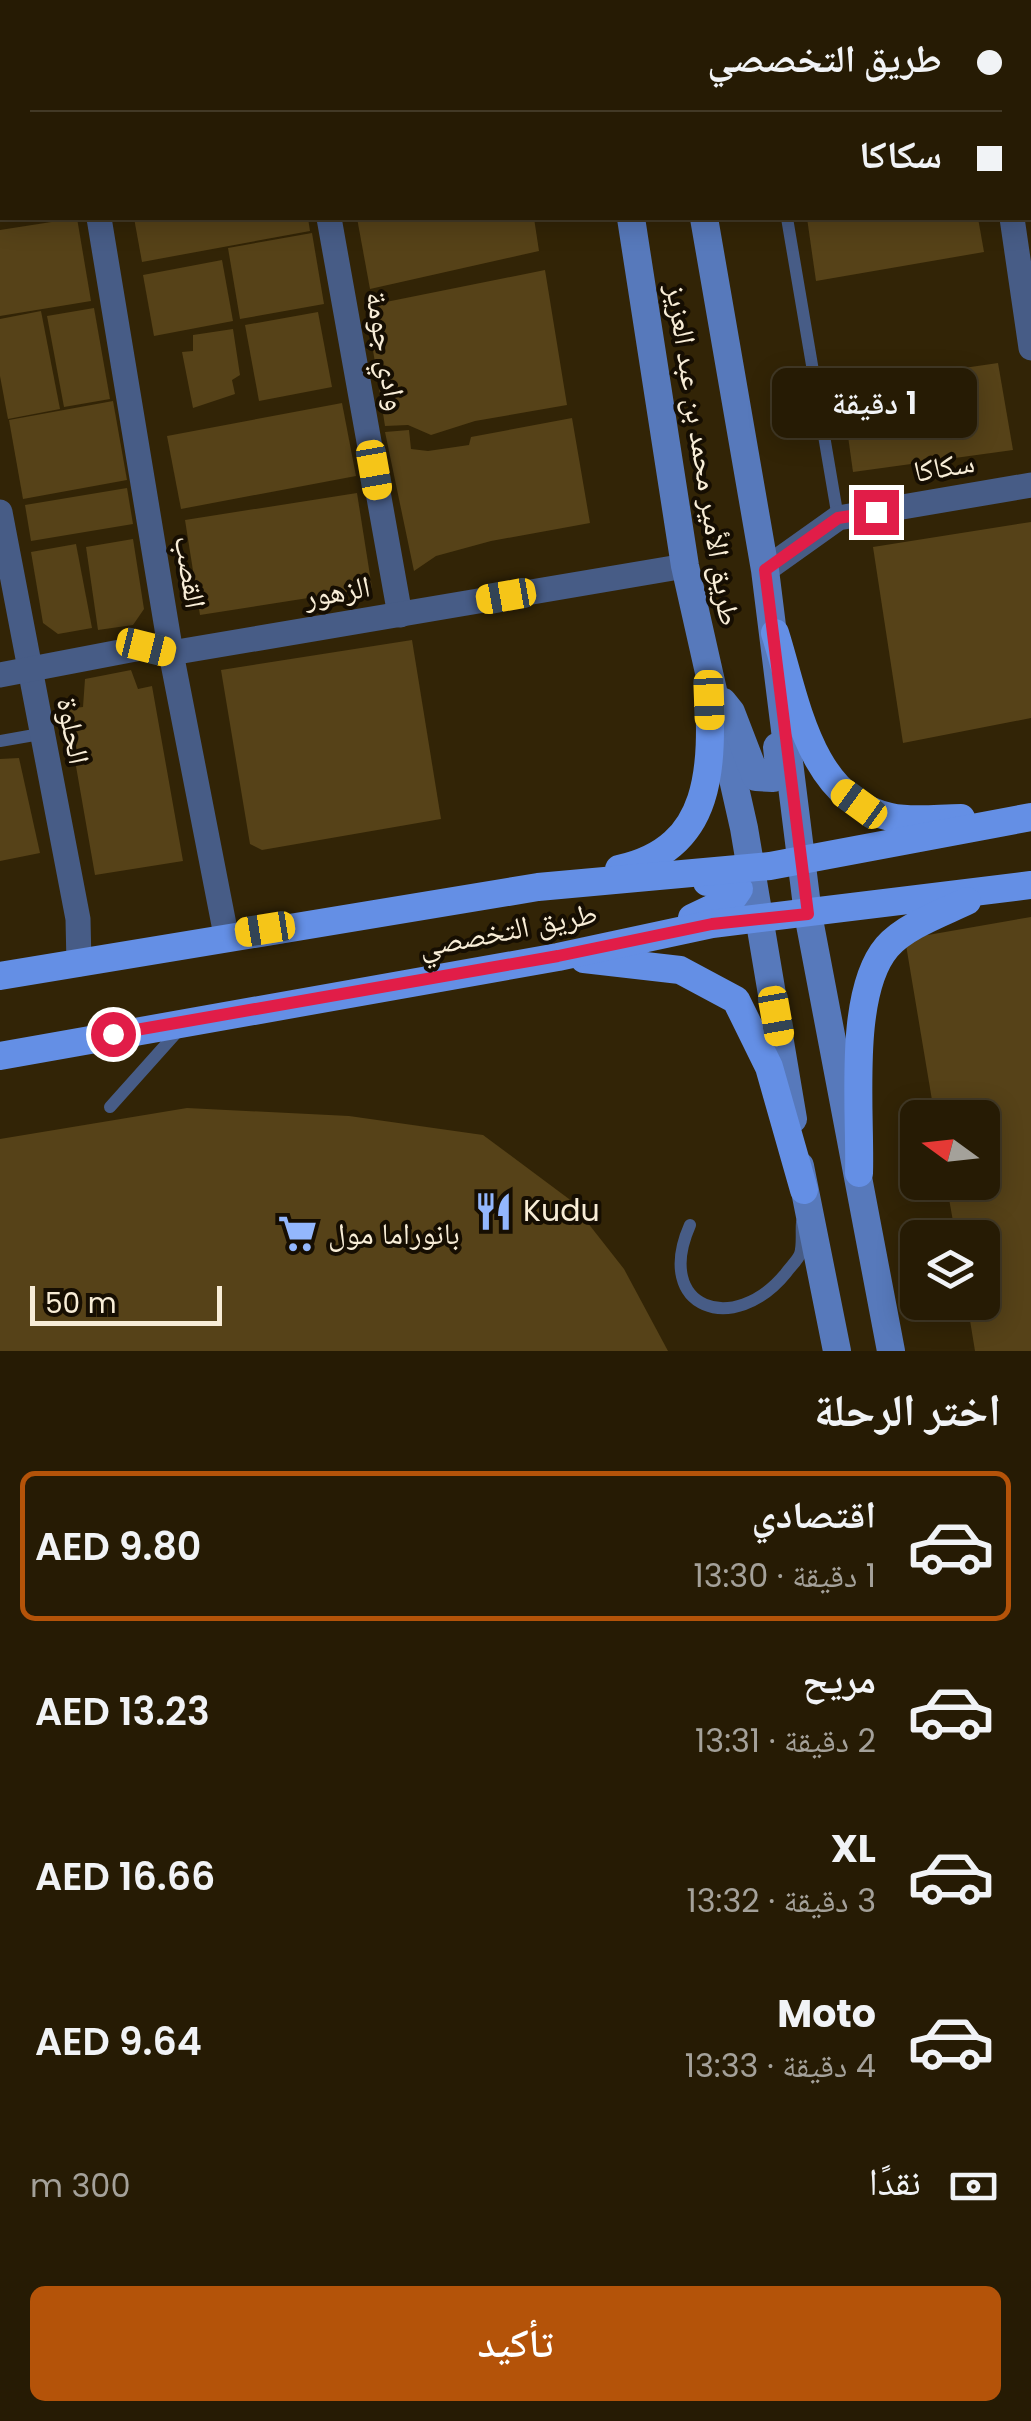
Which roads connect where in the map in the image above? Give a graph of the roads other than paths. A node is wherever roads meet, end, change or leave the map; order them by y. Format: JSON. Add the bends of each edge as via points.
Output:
{"nodes":[{"id":1,"x":99,"y":220,"type":"edge"},
{"id":2,"x":329,"y":220,"type":"edge"},
{"id":3,"x":632,"y":220,"type":"edge"},
{"id":4,"x":704,"y":220,"type":"edge"},
{"id":5,"x":787,"y":220,"type":"edge"},
{"id":6,"x":1012,"y":220,"type":"edge"},
{"id":7,"x":1031,"y":348,"type":"edge"},
{"id":8,"x":1031,"y":485,"type":"edge"},
{"id":9,"x":0,"y":512,"type":"edge"},
{"id":10,"x":838,"y":518,"type":"junction"},
{"id":11,"x":685,"y":566,"type":"junction"},
{"id":12,"x":765,"y":570,"type":"junction"},
{"id":13,"x":400,"y":615,"type":"junction"},
{"id":14,"x":775,"y":633,"type":"junction"},
{"id":15,"x":171,"y":653,"type":"junction"},
{"id":16,"x":28,"y":670,"type":"junction"},
{"id":17,"x":0,"y":675,"type":"edge"},
{"id":18,"x":708,"y":686,"type":"junction"},
{"id":19,"x":778,"y":689,"type":"junction"},
{"id":20,"x":40,"y":734,"type":"junction"},
{"id":21,"x":0,"y":740,"type":"edge"},
{"id":22,"x":1027,"y":817,"type":"edge"},
{"id":23,"x":800,"y":860,"type":"junction"},
{"id":24,"x":750,"y":869,"type":"junction"},
{"id":25,"x":660,"y":878,"type":"junction"},
{"id":26,"x":1031,"y":885,"type":"edge"},
{"id":27,"x":538,"y":887,"type":"junction"},
{"id":28,"x":982,"y":894,"type":"junction"},
{"id":29,"x":808,"y":914,"type":"junction"},
{"id":30,"x":761,"y":920,"type":"junction"},
{"id":31,"x":654,"y":934,"type":"junction"},
{"id":32,"x":226,"y":936,"type":"junction"},
{"id":33,"x":558,"y":956,"type":"junction"},
{"id":34,"x":79,"y":964,"type":"junction"},
{"id":35,"x":0,"y":976,"type":"edge"},
{"id":36,"x":189,"y":1020,"type":"junction"},
{"id":37,"x":0,"y":1056,"type":"edge"},
{"id":38,"x":110,"y":1107,"type":"dead end"},
{"id":39,"x":859,"y":1173,"type":"junction"},
{"id":40,"x":804,"y":1190,"type":"junction"},
{"id":41,"x":690,"y":1225,"type":"dead end"},
{"id":42,"x":837,"y":1351,"type":"edge"},
{"id":43,"x":891,"y":1351,"type":"edge"}],
"edges":[{"from":1,"to":15,"type":"street","name":"القصب"},
{"from":2,"to":13,"type":"street","name":"وادي جومة"},
{"from":3,"to":11,"type":"main road","name":"طريق الأمير محمد بن عبد العزيز"},
{"from":4,"to":12,"type":"main road","name":"طريق الأمير محمد بن عبد العزيز"},
{"from":5,"to":10,"type":"lane"},
{"from":6,"to":7,"type":"street"},
{"from":8,"to":10,"type":"street","name":"سكاكا"},
{"from":9,"to":16,"type":"street","name":"الحلوة"},
{"from":10,"to":12,"type":"street","name":"سكاكا"},
{"from":11,"to":13,"type":"street","name":"الزهور"},
{"from":11,"to":18,"type":"main road","name":"طريق الأمير محمد بن عبد العزيز"},
{"from":12,"to":14,"type":"main road","name":"طريق الأمير محمد بن عبد العزيز"},
{"from":13,"to":15,"type":"street","name":"الزهور"},
{"from":14,"to":19,"type":"main road","name":"طريق الأمير محمد بن عبد العزيز"},
{"from":14,"to":22,"type":"main road","via":[[810,743],[840,790],[891,818]]},
{"from":15,"to":16,"type":"street","name":"الزهور","via":[[146,647]]},
{"from":15,"to":32,"type":"street","name":"القصب"},
{"from":16,"to":17,"type":"street","name":"الزهور"},
{"from":16,"to":20,"type":"street","name":"الحلوة"},
{"from":18,"to":19,"type":"main road","via":[[731,712],[756,777],[773,778],[779,766]]},
{"from":18,"to":24,"type":"main road","name":"طريق الأمير محمد بن عبد العزيز"},
{"from":18,"to":27,"type":"main road","via":[[708,777],[695,818],[681,835],[654,858]]},
{"from":19,"to":23,"type":"main road","name":"طريق الأمير محمد بن عبد العزيز"},
{"from":20,"to":21,"type":"lane"},
{"from":20,"to":34,"type":"street","name":"الحلوة","via":[[78,919]]},
{"from":22,"to":23,"type":"main road","name":"طريق التخصصي"},
{"from":23,"to":24,"type":"main road","name":"طريق التخصصي"},
{"from":23,"to":29,"type":"main road","name":"طريق الأمير محمد بن عبد العزيز"},
{"from":24,"to":25,"type":"main road","name":"طريق التخصصي"},
{"from":24,"to":30,"type":"main road","name":"طريق الأمير محمد بن عبد العزيز"},
{"from":25,"to":27,"type":"main road","name":"طريق التخصصي"},
{"from":25,"to":31,"type":"main road","via":[[732,880],[739,889],[732,900]]},
{"from":26,"to":28,"type":"main road","name":"طريق التخصصي"},
{"from":27,"to":32,"type":"main road","name":"طريق التخصصي"},
{"from":28,"to":29,"type":"main road","name":"طريق التخصصي"},
{"from":28,"to":39,"type":"main road","via":[[903,934],[875,969],[862,1016]]},
{"from":29,"to":30,"type":"main road","name":"طريق التخصصي"},
{"from":29,"to":39,"type":"main road","name":"طريق الأمير محمد بن عبد العزيز"},
{"from":30,"to":31,"type":"main road","name":"طريق التخصصي"},
{"from":30,"to":40,"type":"main road","name":"طريق الأمير محمد بن عبد العزيز"},
{"from":31,"to":33,"type":"main road","name":"طريق التخصصي"},
{"from":32,"to":34,"type":"main road","name":"طريق التخصصي"},
{"from":33,"to":36,"type":"main road","name":"طريق التخصصي"},
{"from":33,"to":40,"type":"main road","via":[[664,966],[736,1000],[769,1067]]},
{"from":34,"to":35,"type":"main road","name":"طريق التخصصي"},
{"from":36,"to":37,"type":"main road","name":"طريق التخصصي"},
{"from":36,"to":38,"type":"lane"},
{"from":39,"to":43,"type":"main road","name":"طريق الأمير محمد بن عبد العزيز"},
{"from":40,"to":41,"type":"lane","via":[[800,1256],[748,1306],[729,1310],[694,1299],[678,1275]]},
{"from":40,"to":42,"type":"main road","name":"طريق الأمير محمد بن عبد العزيز"}]}
